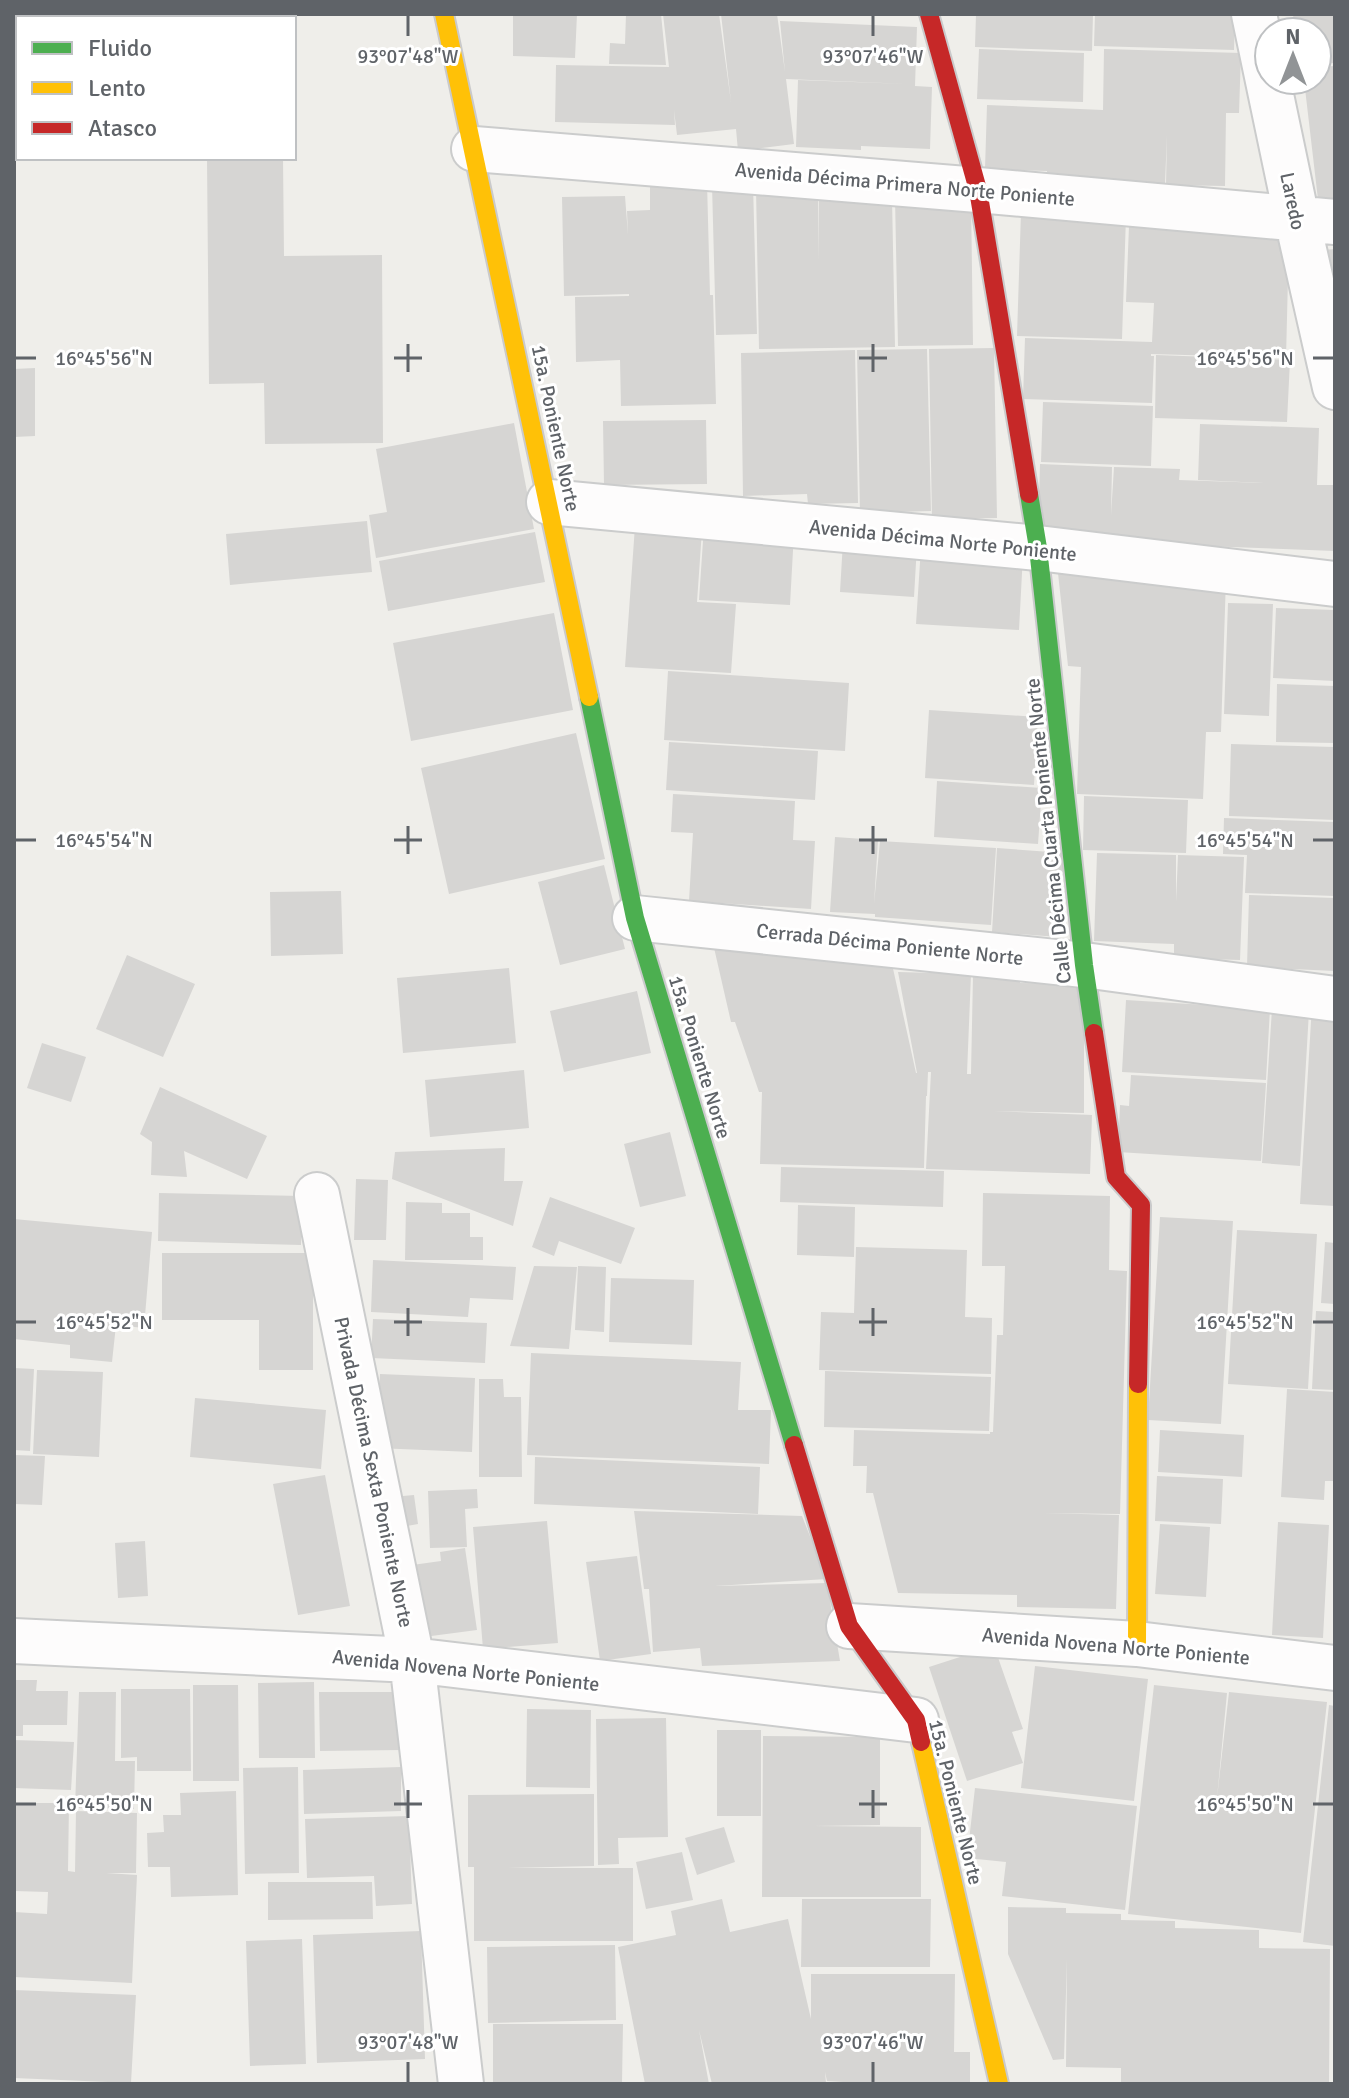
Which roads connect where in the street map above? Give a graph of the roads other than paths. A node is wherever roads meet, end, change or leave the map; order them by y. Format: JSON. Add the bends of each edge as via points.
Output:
{"nodes":[{"id":1,"x":444,"y":14,"type":"edge"},
{"id":2,"x":929,"y":14,"type":"edge"},
{"id":3,"x":1254,"y":14,"type":"edge"},
{"id":4,"x":474,"y":149,"type":"junction"},
{"id":5,"x":978,"y":190,"type":"junction"},
{"id":6,"x":1316,"y":220,"type":"edge"},
{"id":7,"x":1335,"y":387,"type":"edge"},
{"id":8,"x":549,"y":502,"type":"junction"},
{"id":9,"x":1038,"y":548,"type":"junction"},
{"id":10,"x":1335,"y":584,"type":"edge"},
{"id":11,"x":635,"y":918,"type":"junction"},
{"id":12,"x":1084,"y":965,"type":"junction"},
{"id":13,"x":1335,"y":999,"type":"edge"},
{"id":14,"x":317,"y":1195,"type":"dead end"},
{"id":15,"x":849,"y":1626,"type":"junction"},
{"id":16,"x":14,"y":1641,"type":"edge"},
{"id":17,"x":1137,"y":1644,"type":"junction"},
{"id":18,"x":412,"y":1660,"type":"junction"},
{"id":19,"x":1335,"y":1668,"type":"edge"},
{"id":20,"x":916,"y":1720,"type":"junction"},
{"id":21,"x":461,"y":2084,"type":"edge"},
{"id":22,"x":999,"y":2084,"type":"edge"}],
"edges":[{"from":1,"to":4,"type":"street","name":"15a. Poniente Norte"},
{"from":2,"to":5,"type":"street","name":"Calle Décima Cuarta Poniente Norte"},
{"from":3,"to":6,"type":"street","name":"Laredo"},
{"from":4,"to":5,"type":"street","name":"Avenida Décima Primera Norte Poniente"},
{"from":4,"to":8,"type":"street","name":"15a. Poniente Norte"},
{"from":5,"to":6,"type":"street","name":"Avenida Décima Primera Norte Poniente"},
{"from":5,"to":9,"type":"street","name":"Calle Décima Cuarta Poniente Norte"},
{"from":6,"to":7,"type":"street","name":"Laredo"},
{"from":8,"to":9,"type":"street","name":"Avenida Décima Norte Poniente"},
{"from":8,"to":11,"type":"street","name":"15a. Poniente Norte"},
{"from":9,"to":10,"type":"street","name":"Avenida Décima Norte Poniente"},
{"from":9,"to":12,"type":"street","name":"Calle Décima Cuarta Poniente Norte"},
{"from":11,"to":12,"type":"street","name":"Cerrada Décima Poniente Norte"},
{"from":11,"to":15,"type":"street","name":"15a. Poniente Norte"},
{"from":12,"to":13,"type":"street","name":"Cerrada Décima Poniente Norte"},
{"from":12,"to":17,"type":"street","name":"Calle Décima Cuarta Poniente Norte","via":[[1116,1177],[1141,1205]]},
{"from":14,"to":18,"type":"street","name":"Privada Décima Sexta Poniente Norte"},
{"from":15,"to":17,"type":"street","name":"Avenida Novena Norte Poniente"},
{"from":15,"to":20,"type":"street","name":"15a. Poniente Norte"},
{"from":16,"to":18,"type":"street","name":"Avenida Novena Norte Poniente"},
{"from":17,"to":19,"type":"street","name":"Avenida Novena Norte Poniente"},
{"from":18,"to":20,"type":"street","name":"Avenida Novena Norte Poniente"},
{"from":18,"to":21,"type":"street","name":"Privada Décima Sexta Poniente Norte"},
{"from":20,"to":22,"type":"street","name":"15a. Poniente Norte"}]}
